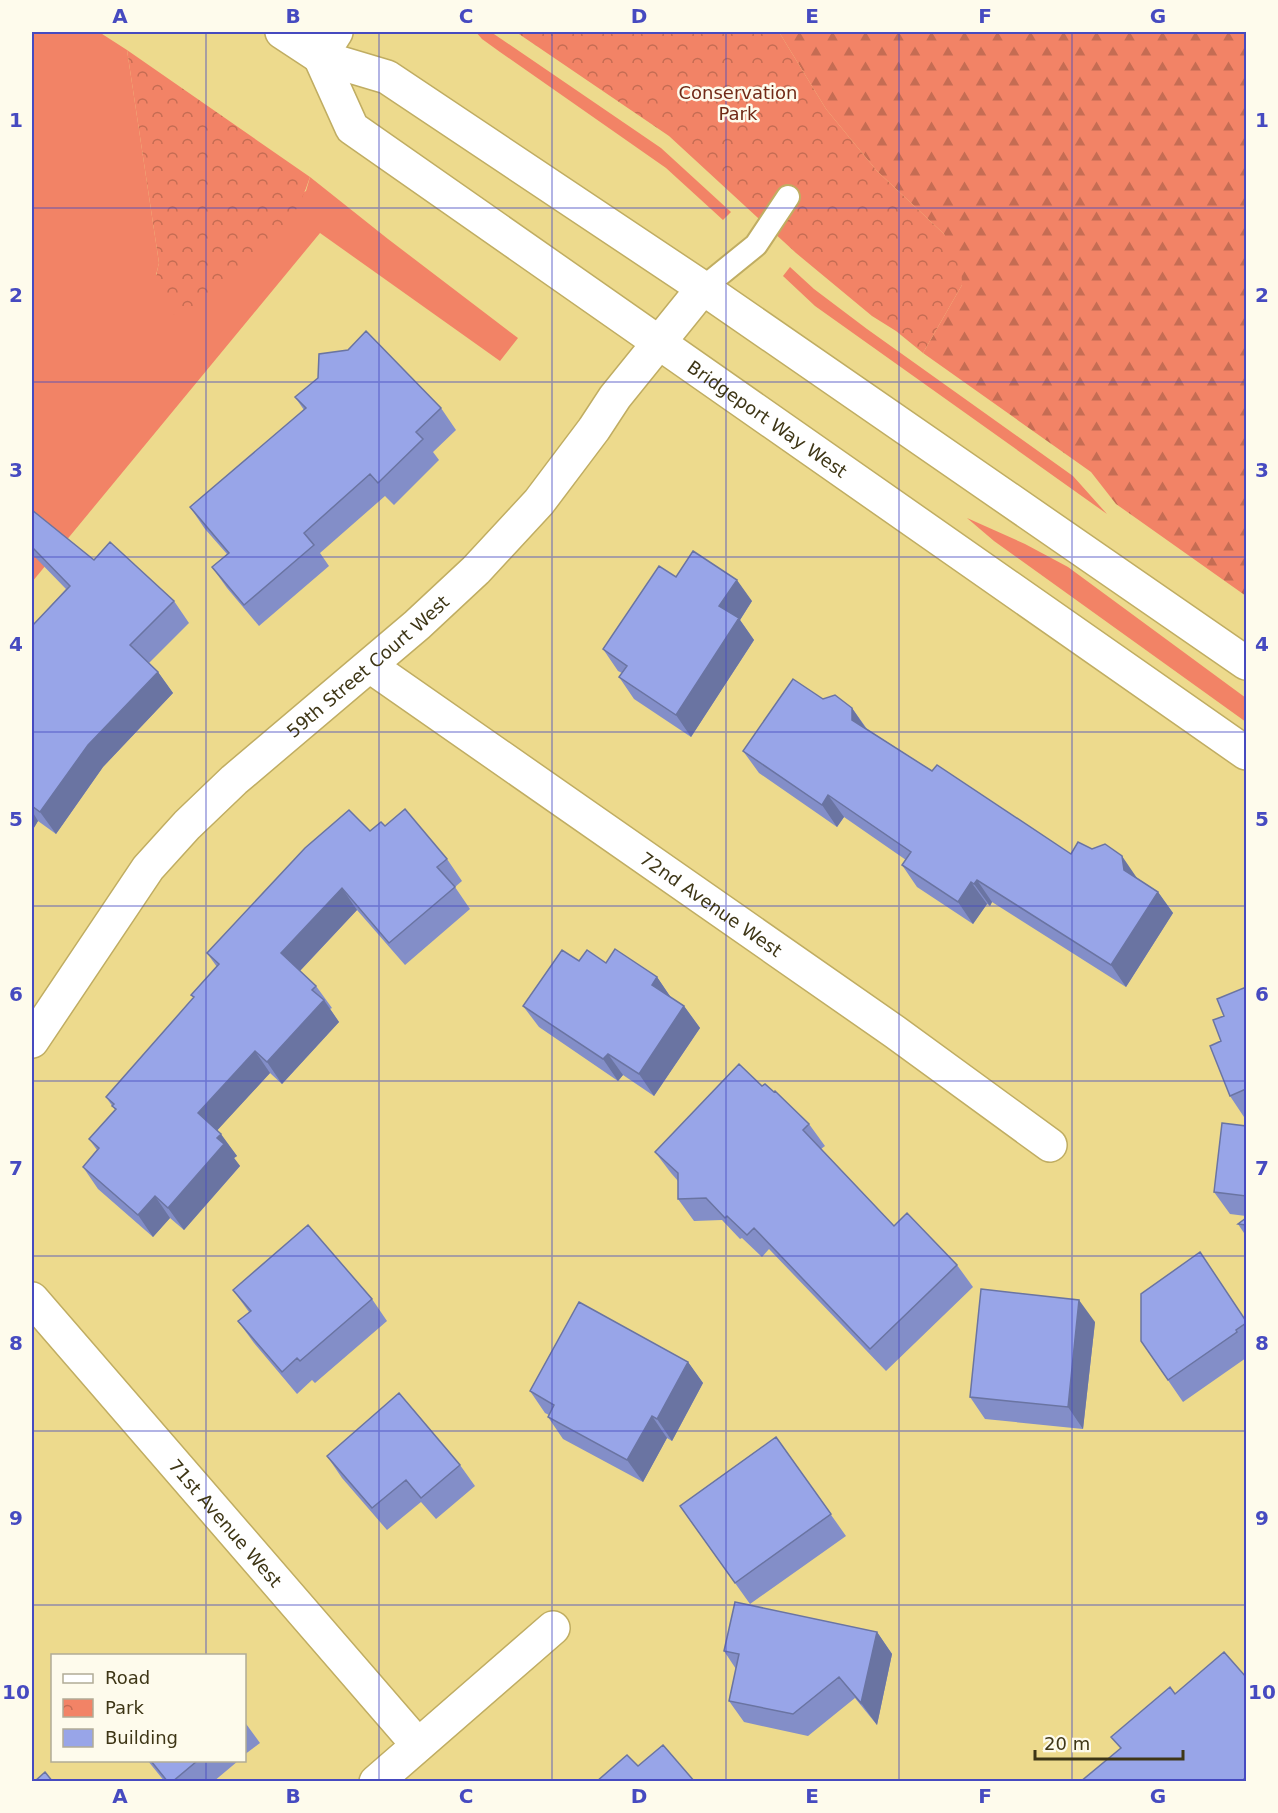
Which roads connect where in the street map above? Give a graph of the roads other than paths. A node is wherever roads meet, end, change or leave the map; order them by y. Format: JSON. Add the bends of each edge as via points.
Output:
{"nodes":[{"id":1,"x":282,"y":32,"type":"edge"},
{"id":2,"x":328,"y":44,"type":"edge"},
{"id":3,"x":788,"y":197,"type":"dead end"},
{"id":4,"x":703,"y":288,"type":"junction"},
{"id":5,"x":658,"y":341,"type":"junction"},
{"id":6,"x":1246,"y":663,"type":"edge"},
{"id":7,"x":370,"y":666,"type":"junction"},
{"id":8,"x":1246,"y":753,"type":"edge"},
{"id":9,"x":32,"y":1041,"type":"edge"},
{"id":10,"x":1050,"y":1145,"type":"dead end"},
{"id":11,"x":32,"y":1299,"type":"edge"},
{"id":12,"x":554,"y":1628,"type":"dead end"},
{"id":13,"x":418,"y":1745,"type":"junction"},
{"id":14,"x":376,"y":1782,"type":"edge"}],
"edges":[{"from":1,"to":2,"type":"street"},
{"from":2,"to":4,"type":"street","via":[[387,77]]},
{"from":2,"to":5,"type":"street","name":"Bridgeport Way West","via":[[352,128]]},
{"from":3,"to":4,"type":"lane","via":[[756,245]]},
{"from":4,"to":5,"type":"street","name":"59th Street Court West"},
{"from":4,"to":6,"type":"street"},
{"from":5,"to":7,"type":"street","name":"59th Street Court West","via":[[539,502],[476,570]]},
{"from":5,"to":8,"type":"street","name":"Bridgeport Way West"},
{"from":7,"to":9,"type":"street","name":"59th Street Court West","via":[[234,780],[148,868]]},
{"from":7,"to":10,"type":"street","name":"72nd Avenue West","via":[[895,1032]]},
{"from":11,"to":13,"type":"street","name":"71st Avenue West"},
{"from":12,"to":13,"type":"street"},
{"from":13,"to":14,"type":"street"}]}
